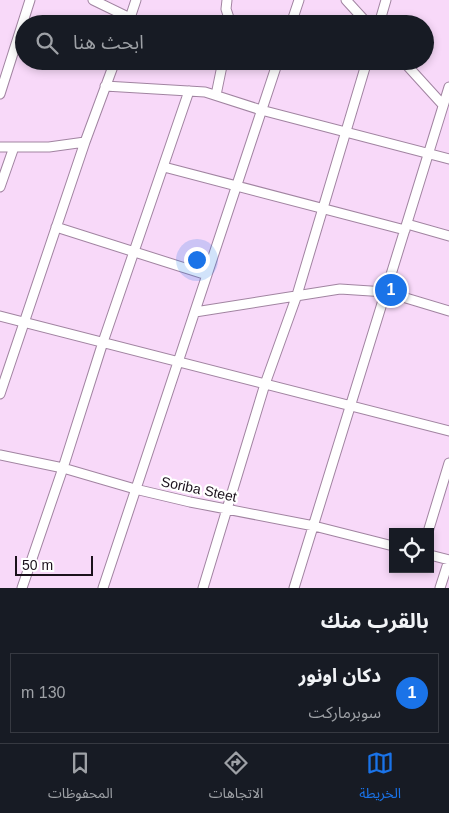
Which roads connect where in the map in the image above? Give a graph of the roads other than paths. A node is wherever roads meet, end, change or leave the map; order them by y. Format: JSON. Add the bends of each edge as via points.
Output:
{"nodes":[{"id":1,"x":30,"y":0,"type":"edge"},
{"id":2,"x":93,"y":0,"type":"edge"},
{"id":3,"x":136,"y":0,"type":"edge"},
{"id":4,"x":227,"y":0,"type":"edge"},
{"id":5,"x":299,"y":0,"type":"edge"},
{"id":6,"x":346,"y":0,"type":"edge"},
{"id":7,"x":386,"y":0,"type":"edge"},
{"id":8,"x":25,"y":15,"type":"edge"},
{"id":9,"x":119,"y":15,"type":"edge"},
{"id":10,"x":131,"y":15,"type":"edge"},
{"id":11,"x":228,"y":15,"type":"edge"},
{"id":12,"x":293,"y":15,"type":"edge"},
{"id":13,"x":360,"y":15,"type":"edge"},
{"id":14,"x":382,"y":15,"type":"edge"},
{"id":15,"x":15,"y":47,"type":"edge"},
{"id":16,"x":111,"y":70,"type":"edge"},
{"id":17,"x":221,"y":70,"type":"edge"},
{"id":18,"x":275,"y":70,"type":"edge"},
{"id":19,"x":364,"y":70,"type":"edge"},
{"id":20,"x":411,"y":70,"type":"edge"},
{"id":21,"x":105,"y":86,"type":"junction"},
{"id":22,"x":449,"y":87,"type":"edge"},
{"id":23,"x":189,"y":91,"type":"junction"},
{"id":24,"x":0,"y":94,"type":"edge"},
{"id":25,"x":216,"y":95,"type":"junction"},
{"id":26,"x":443,"y":106,"type":"junction"},
{"id":27,"x":261,"y":110,"type":"junction"},
{"id":28,"x":345,"y":132,"type":"junction"},
{"id":29,"x":84,"y":142,"type":"junction"},
{"id":30,"x":0,"y":147,"type":"edge"},
{"id":31,"x":14,"y":148,"type":"junction"},
{"id":32,"x":428,"y":154,"type":"junction"},
{"id":33,"x":449,"y":159,"type":"edge"},
{"id":34,"x":164,"y":167,"type":"junction"},
{"id":35,"x":236,"y":185,"type":"junction"},
{"id":36,"x":0,"y":186,"type":"edge"},
{"id":37,"x":323,"y":210,"type":"junction"},
{"id":38,"x":56,"y":227,"type":"junction"},
{"id":39,"x":406,"y":227,"type":"junction"},
{"id":40,"x":449,"y":236,"type":"edge"},
{"id":41,"x":135,"y":252,"type":"junction"},
{"id":42,"x":207,"y":275,"type":"junction"},
{"id":43,"x":386,"y":292,"type":"junction"},
{"id":44,"x":297,"y":295,"type":"junction"},
{"id":45,"x":449,"y":311,"type":"edge"},
{"id":46,"x":195,"y":312,"type":"junction"},
{"id":47,"x":0,"y":316,"type":"edge"},
{"id":48,"x":24,"y":322,"type":"junction"},
{"id":49,"x":103,"y":342,"type":"junction"},
{"id":50,"x":179,"y":362,"type":"junction"},
{"id":51,"x":265,"y":384,"type":"junction"},
{"id":52,"x":0,"y":394,"type":"edge"},
{"id":53,"x":351,"y":405,"type":"junction"},
{"id":54,"x":449,"y":431,"type":"edge"},
{"id":55,"x":0,"y":455,"type":"edge"},
{"id":56,"x":449,"y":463,"type":"edge"},
{"id":57,"x":63,"y":468,"type":"junction"},
{"id":58,"x":135,"y":489,"type":"junction"},
{"id":59,"x":227,"y":510,"type":"junction"},
{"id":60,"x":314,"y":526,"type":"junction"},
{"id":61,"x":429,"y":528,"type":"edge"},
{"id":62,"x":389,"y":545,"type":"edge"},
{"id":63,"x":434,"y":556,"type":"edge"},
{"id":64,"x":449,"y":560,"type":"edge"},
{"id":65,"x":22,"y":588,"type":"edge"},
{"id":66,"x":103,"y":588,"type":"edge"},
{"id":67,"x":202,"y":588,"type":"edge"},
{"id":68,"x":294,"y":588,"type":"edge"},
{"id":69,"x":440,"y":588,"type":"edge"}],
"edges":[{"from":1,"to":8,"type":"street"},
{"from":2,"to":9,"type":"street"},
{"from":3,"to":10,"type":"street"},
{"from":4,"to":11,"type":"street"},
{"from":5,"to":12,"type":"street"},
{"from":6,"to":13,"type":"street"},
{"from":7,"to":14,"type":"street"},
{"from":15,"to":24,"type":"street"},
{"from":16,"to":21,"type":"street"},
{"from":17,"to":25,"type":"street"},
{"from":18,"to":27,"type":"street"},
{"from":19,"to":28,"type":"street"},
{"from":20,"to":26,"type":"street"},
{"from":21,"to":23,"type":"street"},
{"from":21,"to":29,"type":"street"},
{"from":22,"to":26,"type":"street"},
{"from":23,"to":25,"type":"street"},
{"from":23,"to":34,"type":"street"},
{"from":25,"to":27,"type":"street"},
{"from":26,"to":32,"type":"street"},
{"from":27,"to":28,"type":"street"},
{"from":27,"to":35,"type":"street"},
{"from":28,"to":32,"type":"street"},
{"from":28,"to":37,"type":"street"},
{"from":29,"to":31,"type":"street"},
{"from":29,"to":38,"type":"street"},
{"from":30,"to":31,"type":"street"},
{"from":31,"to":36,"type":"street"},
{"from":32,"to":33,"type":"street"},
{"from":32,"to":39,"type":"street"},
{"from":34,"to":35,"type":"street"},
{"from":34,"to":41,"type":"street"},
{"from":35,"to":37,"type":"street"},
{"from":35,"to":42,"type":"street"},
{"from":37,"to":39,"type":"street"},
{"from":37,"to":44,"type":"street"},
{"from":38,"to":41,"type":"street"},
{"from":38,"to":48,"type":"street"},
{"from":39,"to":40,"type":"street"},
{"from":39,"to":43,"type":"street"},
{"from":41,"to":42,"type":"street"},
{"from":41,"to":49,"type":"street"},
{"from":42,"to":46,"type":"street"},
{"from":43,"to":44,"type":"street","via":[[340,289]]},
{"from":43,"to":45,"type":"street"},
{"from":43,"to":53,"type":"street"},
{"from":44,"to":46,"type":"street"},
{"from":44,"to":51,"type":"street"},
{"from":46,"to":50,"type":"street"},
{"from":47,"to":48,"type":"street"},
{"from":48,"to":49,"type":"street"},
{"from":48,"to":52,"type":"street"},
{"from":49,"to":50,"type":"street"},
{"from":49,"to":57,"type":"street"},
{"from":50,"to":51,"type":"street"},
{"from":50,"to":58,"type":"street"},
{"from":51,"to":53,"type":"street"},
{"from":51,"to":59,"type":"street"},
{"from":53,"to":54,"type":"street"},
{"from":53,"to":60,"type":"street"},
{"from":55,"to":57,"type":"street","name":"Soriba Steet"},
{"from":56,"to":61,"type":"street"},
{"from":57,"to":58,"type":"street","name":"Soriba Steet"},
{"from":57,"to":65,"type":"street"},
{"from":58,"to":59,"type":"street","name":"Soriba Steet"},
{"from":58,"to":66,"type":"street"},
{"from":59,"to":60,"type":"street","name":"Soriba Steet"},
{"from":59,"to":67,"type":"street"},
{"from":60,"to":62,"type":"street","name":"Soriba Steet"},
{"from":60,"to":68,"type":"street"},
{"from":63,"to":64,"type":"street"},
{"from":64,"to":69,"type":"street"}]}
